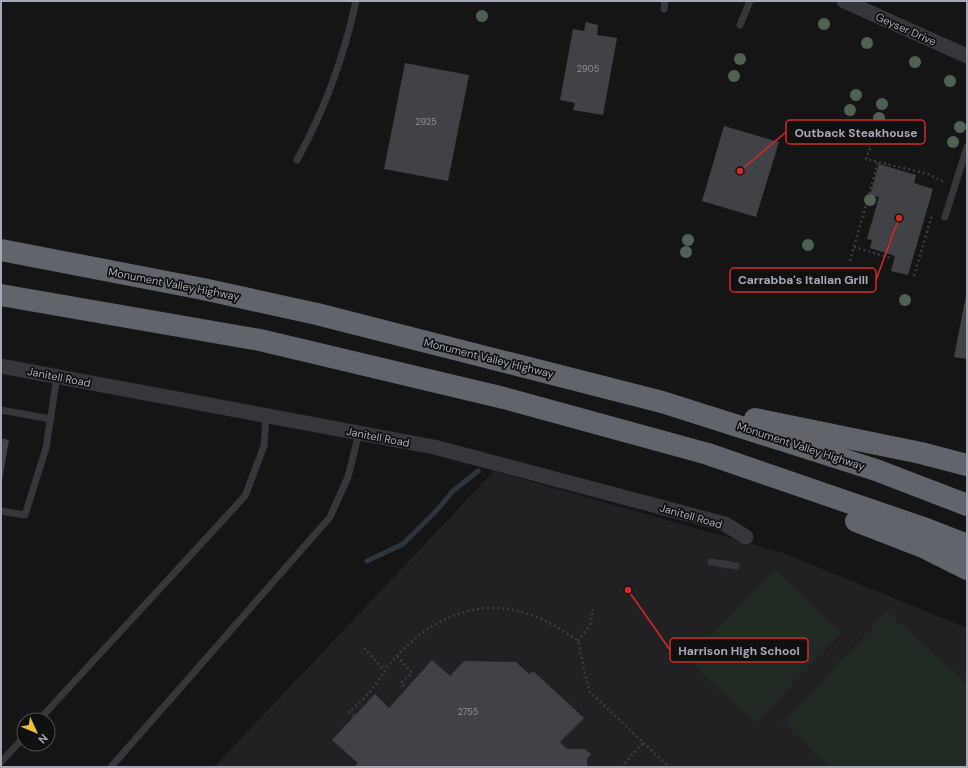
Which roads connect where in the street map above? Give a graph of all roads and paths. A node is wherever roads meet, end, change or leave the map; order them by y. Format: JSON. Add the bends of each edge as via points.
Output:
{"nodes":[{"id":1,"x":356,"y":1,"type":"edge"},
{"id":2,"x":665,"y":1,"type":"edge"},
{"id":3,"x":750,"y":1,"type":"edge"},
{"id":4,"x":844,"y":1,"type":"edge"},
{"id":5,"x":664,"y":9,"type":"dead end"},
{"id":6,"x":740,"y":25,"type":"dead end"},
{"id":7,"x":967,"y":56,"type":"edge"},
{"id":8,"x":967,"y":147,"type":"edge"},
{"id":9,"x":870,"y":148,"type":"dead end"},
{"id":10,"x":297,"y":160,"type":"dead end"},
{"id":11,"x":878,"y":162,"type":"junction"},
{"id":12,"x":940,"y":188,"type":"dead end"},
{"id":13,"x":934,"y":210,"type":"dead end"},
{"id":14,"x":945,"y":216,"type":"dead end"},
{"id":15,"x":854,"y":247,"type":"junction"},
{"id":16,"x":1,"y":250,"type":"edge"},
{"id":17,"x":890,"y":258,"type":"dead end"},
{"id":18,"x":850,"y":261,"type":"dead end"},
{"id":19,"x":914,"y":276,"type":"dead end"},
{"id":20,"x":1,"y":295,"type":"edge"},
{"id":21,"x":1,"y":366,"type":"edge"},
{"id":22,"x":57,"y":376,"type":"junction"},
{"id":23,"x":603,"y":387,"type":"junction"},
{"id":24,"x":504,"y":398,"type":"junction"},
{"id":25,"x":1,"y":410,"type":"edge"},
{"id":26,"x":266,"y":416,"type":"junction"},
{"id":27,"x":51,"y":419,"type":"junction"},
{"id":28,"x":359,"y":433,"type":"junction"},
{"id":29,"x":967,"y":465,"type":"edge"},
{"id":30,"x":967,"y":505,"type":"edge"},
{"id":31,"x":1,"y":511,"type":"edge"},
{"id":32,"x":746,"y":537,"type":"dead end"},
{"id":33,"x":967,"y":545,"type":"edge"},
{"id":34,"x":711,"y":562,"type":"dead end"},
{"id":35,"x":736,"y":566,"type":"dead end"},
{"id":36,"x":967,"y":568,"type":"edge"},
{"id":37,"x":593,"y":609,"type":"dead end"},
{"id":38,"x":578,"y":640,"type":"junction"},
{"id":39,"x":364,"y":648,"type":"dead end"},
{"id":40,"x":397,"y":656,"type":"junction"},
{"id":41,"x":384,"y":670,"type":"junction"},
{"id":42,"x":406,"y":689,"type":"dead end"},
{"id":43,"x":46,"y":712,"type":"edge"},
{"id":44,"x":354,"y":716,"type":"dead end"},
{"id":45,"x":643,"y":743,"type":"junction"},
{"id":46,"x":16,"y":746,"type":"edge"},
{"id":47,"x":1,"y":762,"type":"edge"},
{"id":48,"x":111,"y":767,"type":"edge"},
{"id":49,"x":621,"y":767,"type":"edge"},
{"id":50,"x":669,"y":767,"type":"edge"}],
"edges":[{"from":1,"to":10,"type":"lane","via":[[332,83]]},
{"from":2,"to":5,"type":"lane"},
{"from":3,"to":6,"type":"lane"},
{"from":4,"to":7,"type":"street","name":"Geyser Drive"},
{"from":8,"to":14,"type":"lane"},
{"from":9,"to":11,"type":"path","via":[[866,159]]},
{"from":11,"to":12,"type":"path","via":[[928,174],[942,181]]},
{"from":11,"to":15,"type":"path"},
{"from":13,"to":19,"type":"path"},
{"from":15,"to":17,"type":"path"},
{"from":15,"to":18,"type":"path"},
{"from":16,"to":23,"type":"highway","name":"Monument Valley Highway","via":[[203,288]]},
{"from":20,"to":24,"type":"highway","via":[[260,340]]},
{"from":21,"to":22,"type":"street","name":"Janitell Road"},
{"from":22,"to":26,"type":"street","name":"Janitell Road"},
{"from":22,"to":27,"type":"lane"},
{"from":23,"to":29,"type":"highway","via":[[921,453]]},
{"from":23,"to":30,"type":"highway","name":"Monument Valley Highway","via":[[662,402],[876,470]]},
{"from":24,"to":33,"type":"highway","via":[[708,454]]},
{"from":24,"to":36,"type":"highway","via":[[876,527]]},
{"from":25,"to":27,"type":"lane"},
{"from":26,"to":28,"type":"street","name":"Janitell Road"},
{"from":26,"to":43,"type":"lane","via":[[264,446],[245,496]]},
{"from":27,"to":31,"type":"lane","via":[[46,448],[25,515]]},
{"from":28,"to":32,"type":"street","name":"Janitell Road","via":[[434,447],[725,524]]},
{"from":28,"to":48,"type":"lane","via":[[348,477],[330,517]]},
{"from":34,"to":35,"type":"lane"},
{"from":37,"to":38,"type":"path","via":[[590,625]]},
{"from":38,"to":40,"type":"path","via":[[546,621],[526,614],[508,610],[472,610],[452,615],[431,625]]},
{"from":38,"to":45,"type":"path","via":[[589,691]]},
{"from":39,"to":41,"type":"path"},
{"from":40,"to":41,"type":"path"},
{"from":40,"to":42,"type":"path","via":[[412,673],[401,683]]},
{"from":41,"to":44,"type":"path","via":[[374,687],[349,712]]},
{"from":45,"to":49,"type":"path"},
{"from":45,"to":50,"type":"path"},
{"from":46,"to":47,"type":"lane"}]}
